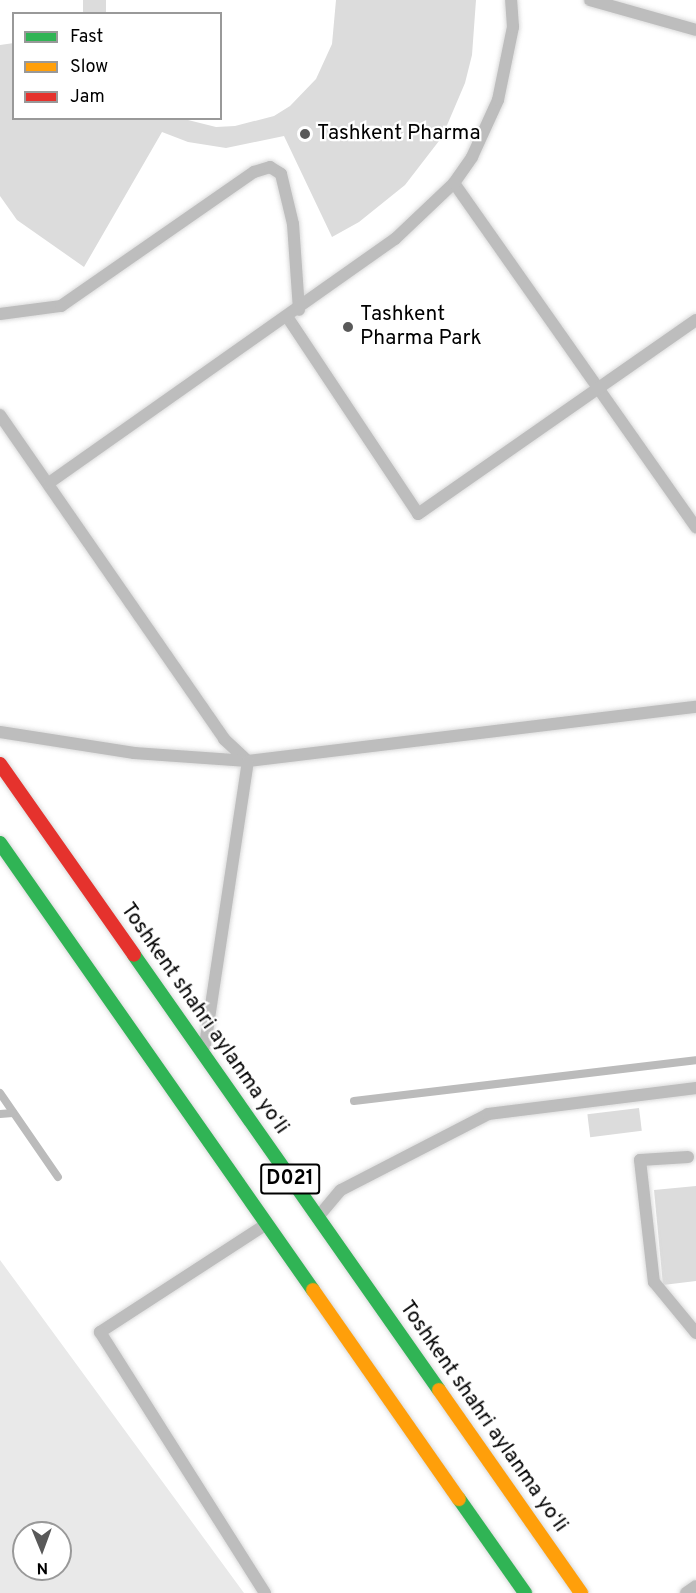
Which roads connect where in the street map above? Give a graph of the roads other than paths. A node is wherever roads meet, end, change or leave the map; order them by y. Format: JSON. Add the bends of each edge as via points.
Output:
{"nodes":[{"id":1,"x":511,"y":0,"type":"edge"},
{"id":2,"x":590,"y":0,"type":"edge"},
{"id":3,"x":696,"y":30,"type":"edge"},
{"id":4,"x":454,"y":183,"type":"junction"},
{"id":5,"x":299,"y":310,"type":"junction"},
{"id":6,"x":0,"y":315,"type":"edge"},
{"id":7,"x":288,"y":318,"type":"junction"},
{"id":8,"x":696,"y":320,"type":"edge"},
{"id":9,"x":598,"y":388,"type":"junction"},
{"id":10,"x":0,"y":415,"type":"edge"},
{"id":11,"x":49,"y":483,"type":"junction"},
{"id":12,"x":696,"y":527,"type":"edge"},
{"id":13,"x":696,"y":707,"type":"edge"},
{"id":14,"x":0,"y":732,"type":"edge"},
{"id":15,"x":248,"y":762,"type":"junction"},
{"id":16,"x":0,"y":764,"type":"edge"},
{"id":17,"x":0,"y":843,"type":"edge"},
{"id":18,"x":203,"y":1055,"type":"junction"},
{"id":19,"x":696,"y":1088,"type":"edge"},
{"id":20,"x":688,"y":1157,"type":"dead end"},
{"id":21,"x":317,"y":1217,"type":"junction"},
{"id":22,"x":266,"y":1224,"type":"junction"},
{"id":23,"x":696,"y":1333,"type":"edge"},
{"id":24,"x":265,"y":1593,"type":"edge"},
{"id":25,"x":525,"y":1593,"type":"edge"},
{"id":26,"x":581,"y":1593,"type":"edge"}],
"edges":[{"from":1,"to":4,"type":"lane","via":[[513,27],[498,100],[472,156]]},
{"from":2,"to":3,"type":"lane"},
{"from":4,"to":5,"type":"lane","via":[[395,239]]},
{"from":4,"to":9,"type":"lane"},
{"from":5,"to":6,"type":"lane","via":[[293,224],[281,174],[270,167],[254,172],[61,306]]},
{"from":5,"to":7,"type":"lane"},
{"from":7,"to":9,"type":"lane","via":[[418,514]]},
{"from":7,"to":11,"type":"lane"},
{"from":8,"to":9,"type":"lane"},
{"from":9,"to":12,"type":"lane"},
{"from":10,"to":11,"type":"lane"},
{"from":11,"to":15,"type":"lane","via":[[224,739]]},
{"from":13,"to":15,"type":"lane"},
{"from":14,"to":15,"type":"lane","via":[[134,753]]},
{"from":15,"to":18,"type":"lane"},
{"from":16,"to":18,"type":"highway","name":"Toshkent shahri aylanma yoʻli","number":"D021"},
{"from":17,"to":22,"type":"highway","number":"D021"},
{"from":18,"to":21,"type":"highway","name":"Toshkent shahri aylanma yoʻli","number":"D021"},
{"from":19,"to":21,"type":"lane","via":[[488,1114],[342,1190]]},
{"from":20,"to":23,"type":"lane","via":[[640,1160],[654,1281]]},
{"from":21,"to":26,"type":"highway","name":"Toshkent shahri aylanma yoʻli","number":"D021"},
{"from":22,"to":24,"type":"lane","via":[[100,1332]]},
{"from":22,"to":25,"type":"highway","number":"D021"}]}
